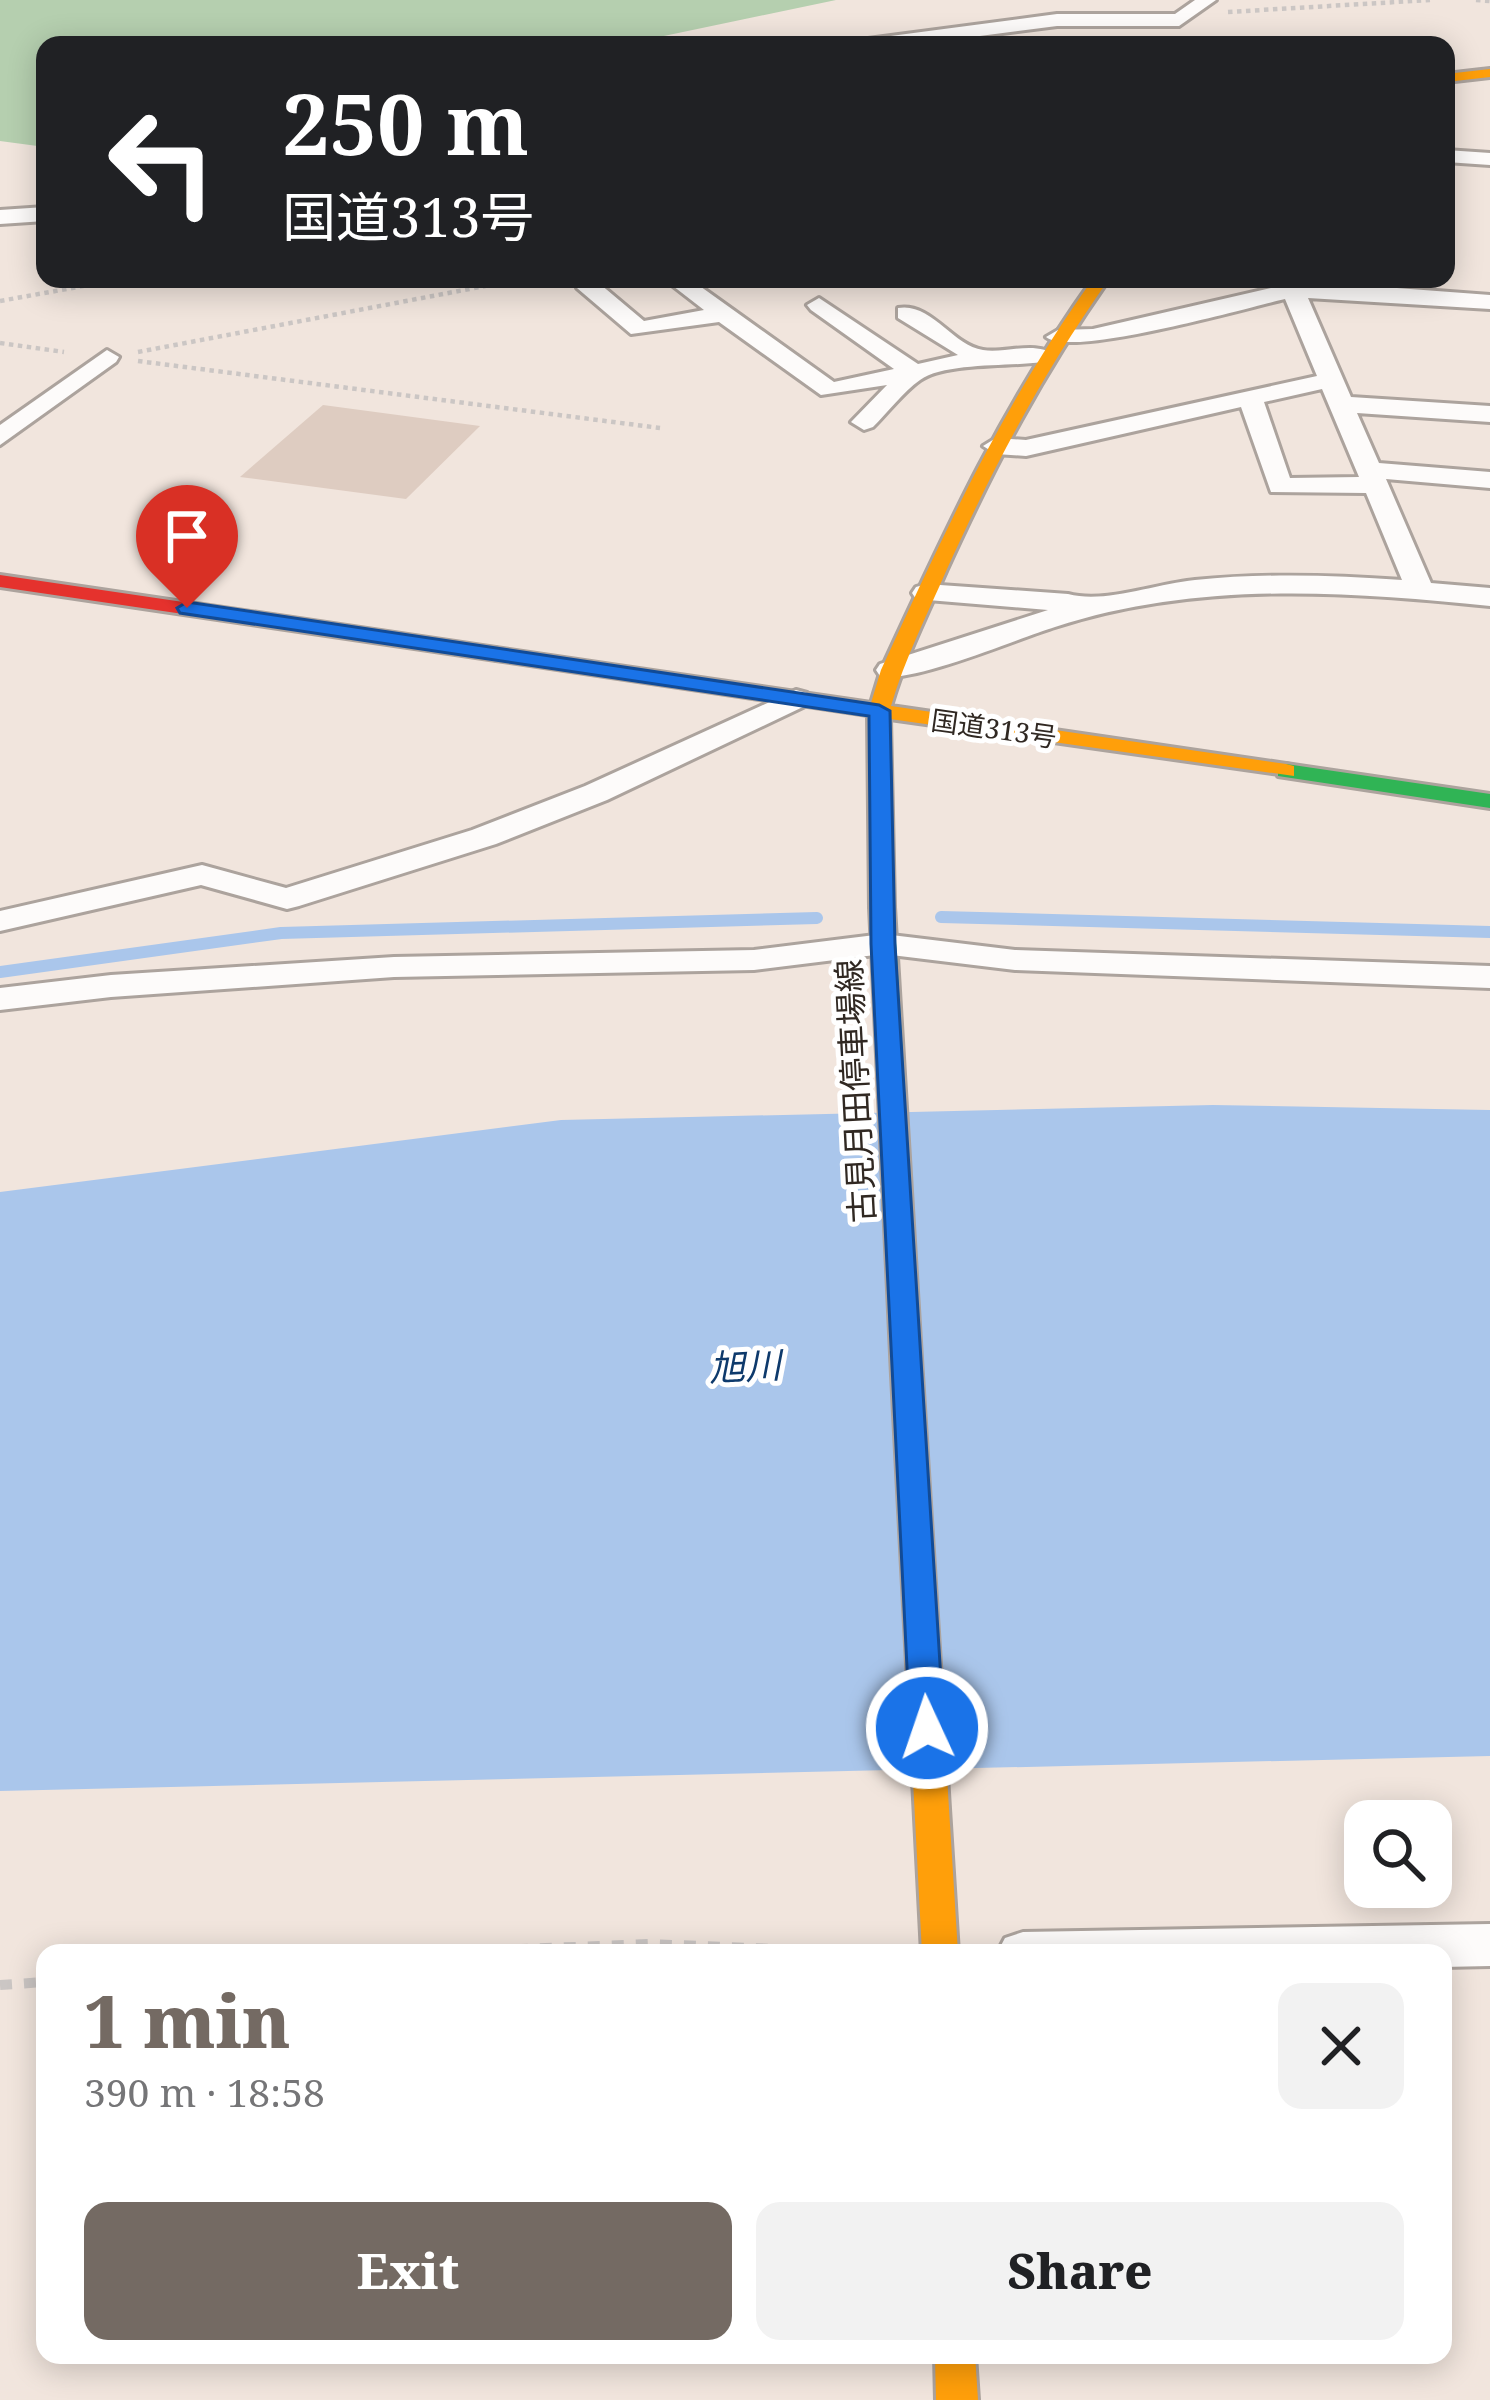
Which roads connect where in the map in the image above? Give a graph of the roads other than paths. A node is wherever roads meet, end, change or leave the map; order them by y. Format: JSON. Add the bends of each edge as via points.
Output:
{"nodes":[{"id":1,"x":1207,"y":0,"type":"edge"},
{"id":2,"x":1163,"y":1,"type":"edge"},
{"id":3,"x":1179,"y":20,"type":"junction"},
{"id":4,"x":936,"y":36,"type":"edge"},
{"id":5,"x":1185,"y":36,"type":"edge"},
{"id":6,"x":1490,"y":73,"type":"edge"},
{"id":7,"x":1455,"y":77,"type":"edge"},
{"id":8,"x":1455,"y":156,"type":"edge"},
{"id":9,"x":1490,"y":158,"type":"edge"},
{"id":10,"x":36,"y":215,"type":"edge"},
{"id":11,"x":0,"y":217,"type":"edge"},
{"id":12,"x":591,"y":288,"type":"edge"},
{"id":13,"x":687,"y":288,"type":"edge"},
{"id":14,"x":1094,"y":288,"type":"edge"},
{"id":15,"x":1278,"y":288,"type":"edge"},
{"id":16,"x":1291,"y":288,"type":"edge"},
{"id":17,"x":1374,"y":288,"type":"edge"},
{"id":18,"x":1490,"y":302,"type":"edge"},
{"id":19,"x":819,"y":305,"type":"dead end"},
{"id":20,"x":906,"y":313,"type":"dead end"},
{"id":21,"x":723,"y":314,"type":"junction"},
{"id":22,"x":1051,"y":347,"type":"junction"},
{"id":23,"x":107,"y":357,"type":"road end"},
{"id":24,"x":979,"y":358,"type":"junction"},
{"id":25,"x":914,"y":372,"type":"junction"},
{"id":26,"x":1337,"y":392,"type":"junction"},
{"id":27,"x":1250,"y":397,"type":"junction"},
{"id":28,"x":1490,"y":414,"type":"edge"},
{"id":29,"x":864,"y":422,"type":"dead end"},
{"id":30,"x":0,"y":437,"type":"edge"},
{"id":31,"x":996,"y":446,"type":"junction"},
{"id":32,"x":1374,"y":477,"type":"junction"},
{"id":33,"x":1490,"y":481,"type":"edge"},
{"id":34,"x":0,"y":581,"type":"edge"},
{"id":35,"x":1420,"y":590,"type":"junction"},
{"id":36,"x":926,"y":593,"type":"junction"},
{"id":37,"x":1490,"y":598,"type":"edge"},
{"id":38,"x":1097,"y":605,"type":"junction"},
{"id":39,"x":891,"y":670,"type":"junction"},
{"id":40,"x":796,"y":699,"type":"junction"},
{"id":41,"x":879,"y":711,"type":"junction"},
{"id":42,"x":1490,"y":801,"type":"edge"},
{"id":43,"x":0,"y":921,"type":"edge"},
{"id":44,"x":883,"y":944,"type":"junction"},
{"id":45,"x":1490,"y":977,"type":"edge"},
{"id":46,"x":0,"y":999,"type":"edge"},
{"id":47,"x":940,"y":1944,"type":"edge"},
{"id":48,"x":1490,"y":1946,"type":"edge"},
{"id":49,"x":1452,"y":1947,"type":"edge"},
{"id":50,"x":955,"y":2364,"type":"edge"},
{"id":51,"x":957,"y":2400,"type":"edge"}],
"edges":[{"from":1,"to":3,"type":"street"},
{"from":2,"to":3,"type":"street"},
{"from":3,"to":4,"type":"street","via":[[1057,20]]},
{"from":3,"to":5,"type":"street"},
{"from":6,"to":7,"type":"main road"},
{"from":8,"to":9,"type":"street"},
{"from":10,"to":11,"type":"street"},
{"from":12,"to":21,"type":"street","via":[[639,329]]},
{"from":13,"to":21,"type":"street"},
{"from":14,"to":22,"type":"main road","name":"古見月田停車場線"},
{"from":15,"to":22,"type":"street"},
{"from":16,"to":26,"type":"street"},
{"from":17,"to":18,"type":"street"},
{"from":19,"to":25,"type":"street"},
{"from":20,"to":24,"type":"street"},
{"from":21,"to":25,"type":"street","via":[[830,390]]},
{"from":22,"to":24,"type":"street"},
{"from":22,"to":31,"type":"main road","name":"古見月田停車場線"},
{"from":23,"to":30,"type":"street"},
{"from":24,"to":25,"type":"street"},
{"from":25,"to":29,"type":"street"},
{"from":26,"to":27,"type":"street"},
{"from":26,"to":28,"type":"street"},
{"from":26,"to":32,"type":"street"},
{"from":27,"to":31,"type":"street","via":[[1026,448]]},
{"from":27,"to":32,"type":"street","via":[[1280,485]]},
{"from":31,"to":36,"type":"main road","name":"古見月田停車場線"},
{"from":32,"to":33,"type":"street"},
{"from":32,"to":35,"type":"street"},
{"from":34,"to":40,"type":"main road","name":"国道313号"},
{"from":35,"to":37,"type":"street"},
{"from":35,"to":38,"type":"street","via":[[1305,583],[1171,591]]},
{"from":36,"to":38,"type":"street"},
{"from":36,"to":39,"type":"main road","name":"古見月田停車場線"},
{"from":38,"to":39,"type":"street"},
{"from":39,"to":41,"type":"main road","name":"古見月田停車場線"},
{"from":40,"to":41,"type":"main road","name":"国道313号"},
{"from":40,"to":43,"type":"street","via":[[574,802],[287,899],[202,875]]},
{"from":41,"to":42,"type":"main road","name":"国道313号"},
{"from":41,"to":44,"type":"main road","name":"古見月田停車場線"},
{"from":44,"to":45,"type":"street","via":[[1015,960]]},
{"from":44,"to":46,"type":"street","via":[[754,960],[394,967]]},
{"from":44,"to":47,"type":"main road","name":"古見月田停車場線"},
{"from":48,"to":49,"type":"street"},
{"from":50,"to":51,"type":"main road"}]}
